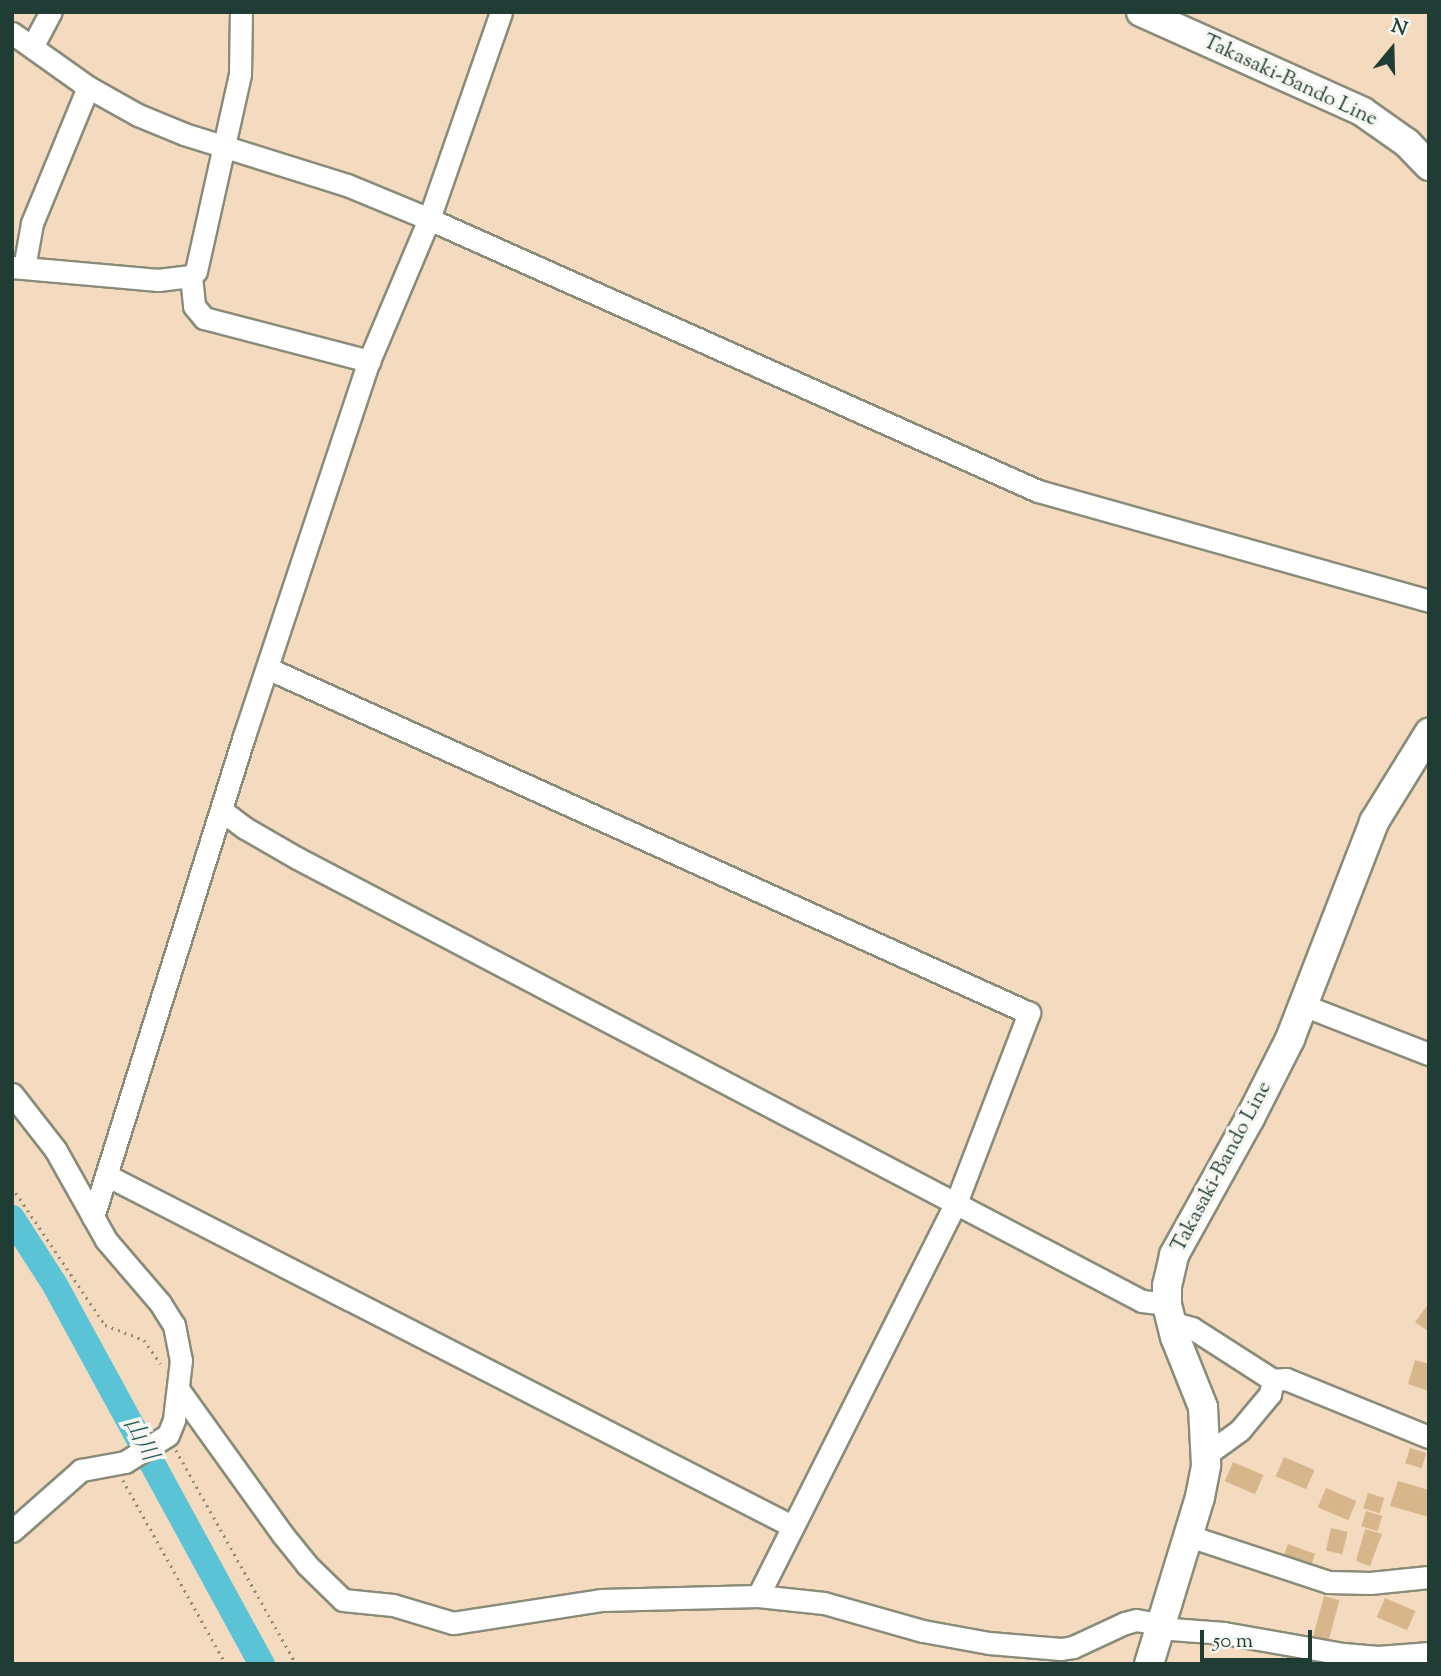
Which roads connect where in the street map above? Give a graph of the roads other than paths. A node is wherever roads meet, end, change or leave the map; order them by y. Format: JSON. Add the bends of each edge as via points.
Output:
{"nodes":[{"id":1,"x":51,"y":12,"type":"edge"},
{"id":2,"x":242,"y":12,"type":"edge"},
{"id":3,"x":501,"y":12,"type":"edge"},
{"id":4,"x":1141,"y":12,"type":"edge"},
{"id":5,"x":12,"y":33,"type":"edge"},
{"id":6,"x":32,"y":47,"type":"junction"},
{"id":7,"x":88,"y":87,"type":"junction"},
{"id":8,"x":222,"y":146,"type":"junction"},
{"id":9,"x":1429,"y":166,"type":"edge"},
{"id":10,"x":429,"y":219,"type":"junction"},
{"id":11,"x":18,"y":267,"type":"edge"},
{"id":12,"x":191,"y":276,"type":"junction"},
{"id":13,"x":369,"y":361,"type":"junction"},
{"id":14,"x":1429,"y":601,"type":"edge"},
{"id":15,"x":267,"y":668,"type":"junction"},
{"id":16,"x":1429,"y":733,"type":"edge"},
{"id":17,"x":221,"y":810,"type":"junction"},
{"id":18,"x":1303,"y":1005,"type":"junction"},
{"id":19,"x":1429,"y":1054,"type":"edge"},
{"id":20,"x":12,"y":1094,"type":"edge"},
{"id":21,"x":106,"y":1175,"type":"junction"},
{"id":22,"x":956,"y":1202,"type":"junction"},
{"id":23,"x":93,"y":1217,"type":"junction"},
{"id":24,"x":1169,"y":1313,"type":"junction"},
{"id":25,"x":1273,"y":1380,"type":"junction"},
{"id":26,"x":178,"y":1389,"type":"junction"},
{"id":27,"x":1429,"y":1437,"type":"edge"},
{"id":28,"x":1207,"y":1454,"type":"junction"},
{"id":29,"x":792,"y":1526,"type":"junction"},
{"id":30,"x":12,"y":1531,"type":"edge"},
{"id":31,"x":1189,"y":1536,"type":"junction"},
{"id":32,"x":1429,"y":1577,"type":"edge"},
{"id":33,"x":758,"y":1596,"type":"junction"},
{"id":34,"x":1159,"y":1626,"type":"junction"},
{"id":35,"x":1429,"y":1653,"type":"edge"},
{"id":36,"x":1149,"y":1664,"type":"edge"}],
"edges":[{"from":1,"to":6,"type":"street"},
{"from":2,"to":8,"type":"street","via":[[240,74]]},
{"from":3,"to":10,"type":"street"},
{"from":4,"to":9,"type":"main road","name":"Takasaki-Bando Line","via":[[1363,112]]},
{"from":5,"to":6,"type":"street"},
{"from":6,"to":7,"type":"street"},
{"from":7,"to":8,"type":"street","via":[[138,115]]},
{"from":7,"to":11,"type":"street"},
{"from":8,"to":10,"type":"street","via":[[346,185]]},
{"from":8,"to":12,"type":"street","via":[[203,251]]},
{"from":10,"to":13,"type":"street"},
{"from":10,"to":14,"type":"street","via":[[1038,492]]},
{"from":11,"to":12,"type":"street","via":[[158,280]]},
{"from":12,"to":13,"type":"street","via":[[194,306],[204,318]]},
{"from":13,"to":15,"type":"street"},
{"from":15,"to":17,"type":"street"},
{"from":15,"to":22,"type":"street","via":[[1029,1013]]},
{"from":16,"to":18,"type":"main road","name":"Takasaki-Bando Line","via":[[1374,822]]},
{"from":17,"to":21,"type":"street"},
{"from":17,"to":22,"type":"street","via":[[297,858]]},
{"from":18,"to":19,"type":"street"},
{"from":18,"to":24,"type":"main road","name":"Takasaki-Bando Line","via":[[1250,1118],[1181,1238],[1170,1269]]},
{"from":20,"to":23,"type":"street","via":[[55,1149]]},
{"from":21,"to":23,"type":"street"},
{"from":21,"to":29,"type":"street"},
{"from":22,"to":24,"type":"street"},
{"from":22,"to":29,"type":"street"},
{"from":23,"to":26,"type":"street","via":[[174,1325],[181,1360]]},
{"from":24,"to":25,"type":"street"},
{"from":24,"to":28,"type":"main road","name":"Takasaki-Bando Line","via":[[1203,1407]]},
{"from":25,"to":27,"type":"street","via":[[1286,1378]]},
{"from":25,"to":28,"type":"street","via":[[1270,1394],[1240,1430]]},
{"from":26,"to":30,"type":"street","via":[[168,1435],[120,1464],[81,1470]]},
{"from":26,"to":33,"type":"street","via":[[283,1535],[343,1600],[393,1605],[453,1623],[602,1600]]},
{"from":28,"to":31,"type":"main road","name":"Takasaki-Bando Line"},
{"from":29,"to":33,"type":"street"},
{"from":31,"to":32,"type":"street","via":[[1328,1582]]},
{"from":31,"to":34,"type":"main road","name":"Takasaki-Bando Line"},
{"from":33,"to":34,"type":"street","via":[[824,1603],[923,1631],[989,1643],[1061,1649],[1136,1620]]},
{"from":34,"to":35,"type":"street","via":[[1343,1654]]},
{"from":34,"to":36,"type":"main road","name":"Takasaki-Bando Line"}]}
